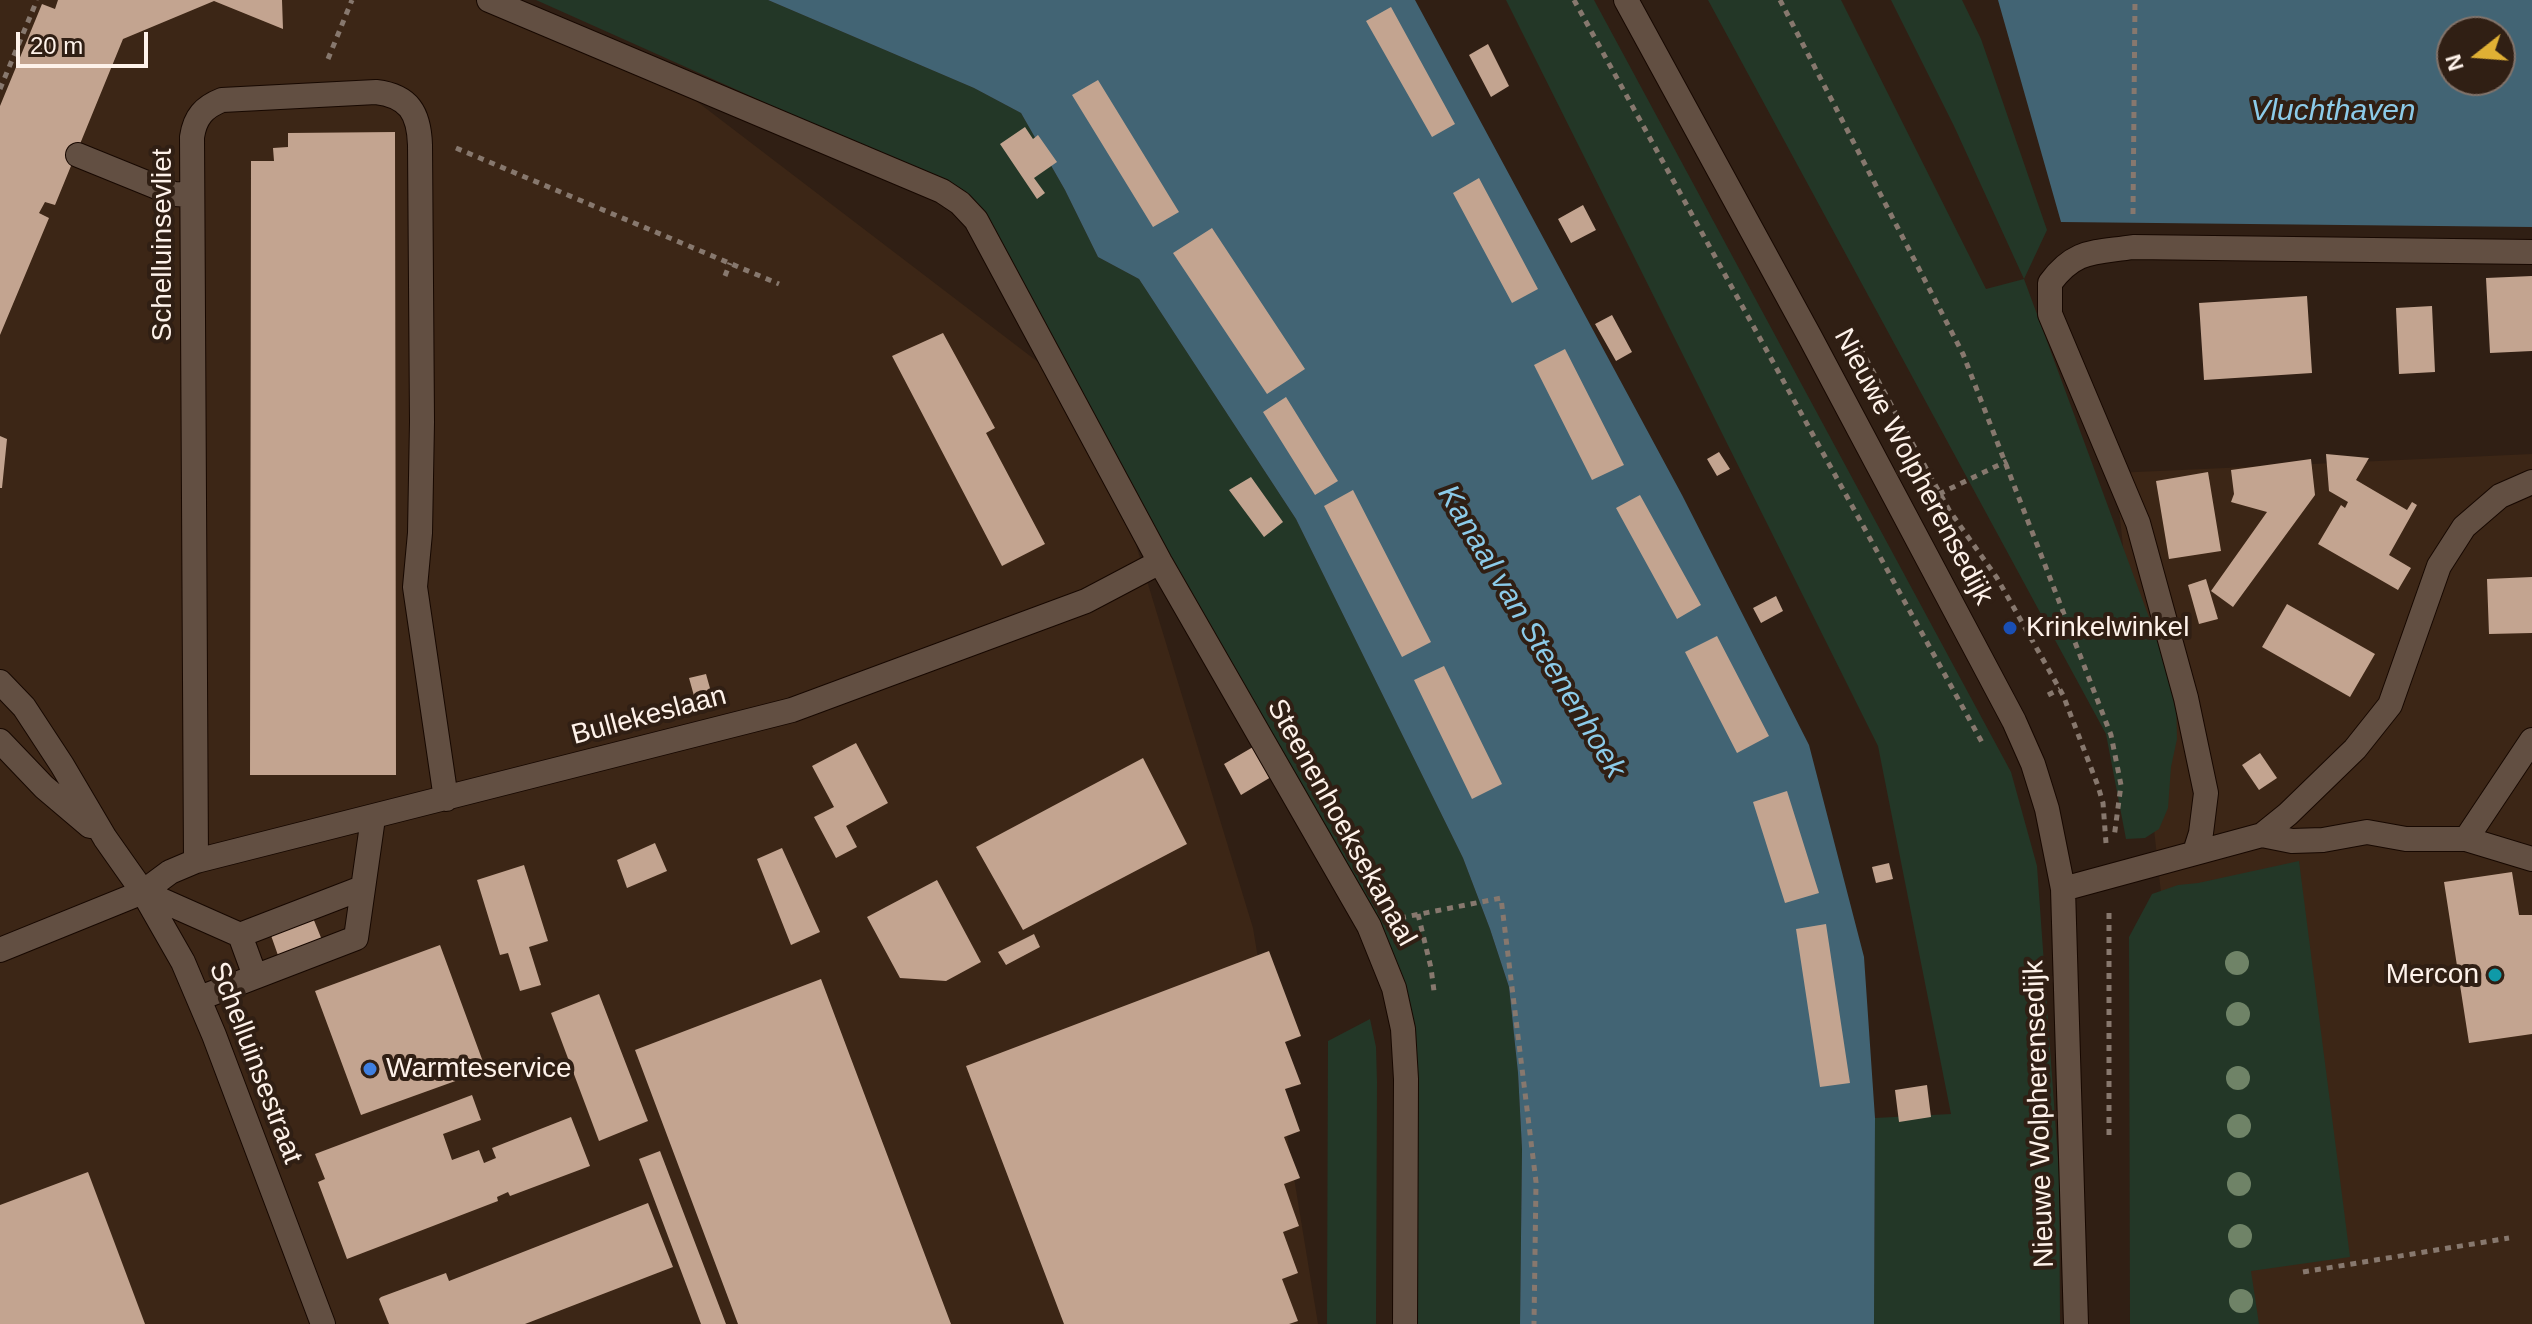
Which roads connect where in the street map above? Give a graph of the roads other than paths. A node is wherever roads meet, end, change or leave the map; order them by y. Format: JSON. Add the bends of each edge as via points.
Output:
{"nodes":[{"id":1,"x":489,"y":0,"type":"edge"},
{"id":2,"x":1626,"y":0,"type":"edge"},
{"id":3,"x":78,"y":155,"type":"dead end"},
{"id":4,"x":192,"y":195,"type":"junction"},
{"id":5,"x":2532,"y":252,"type":"edge"},
{"id":6,"x":2532,"y":482,"type":"edge"},
{"id":7,"x":1160,"y":562,"type":"junction"},
{"id":8,"x":0,"y":682,"type":"edge"},
{"id":9,"x":2532,"y":740,"type":"edge"},
{"id":10,"x":0,"y":741,"type":"edge"},
{"id":11,"x":446,"y":799,"type":"junction"},
{"id":12,"x":373,"y":818,"type":"junction"},
{"id":13,"x":2262,"y":835,"type":"junction"},
{"id":14,"x":105,"y":838,"type":"junction"},
{"id":15,"x":2466,"y":839,"type":"junction"},
{"id":16,"x":2195,"y":852,"type":"junction"},
{"id":17,"x":2532,"y":859,"type":"edge"},
{"id":18,"x":196,"y":861,"type":"junction"},
{"id":19,"x":362,"y":888,"type":"junction"},
{"id":20,"x":2063,"y":889,"type":"junction"},
{"id":21,"x":143,"y":892,"type":"junction"},
{"id":22,"x":240,"y":935,"type":"junction"},
{"id":23,"x":0,"y":950,"type":"edge"},
{"id":24,"x":255,"y":976,"type":"junction"},
{"id":25,"x":200,"y":998,"type":"junction"},
{"id":26,"x":323,"y":1324,"type":"edge"},
{"id":27,"x":1405,"y":1324,"type":"edge"},
{"id":28,"x":2076,"y":1324,"type":"edge"}],
"edges":[{"from":1,"to":7,"type":"street","name":"Steenenhoeksekanaal","via":[[951,196],[976,220]]},
{"from":2,"to":20,"type":"street","name":"Nieuwe Wolpherensedijk","via":[[2014,721],[2047,809]]},
{"from":3,"to":4,"type":"street","via":[[174,194]]},
{"from":4,"to":11,"type":"street","name":"Schelluinsevliet","via":[[193,128],[208,106],[238,98],[376,92],[400,98],[414,114],[420,133],[422,422],[415,587]]},
{"from":4,"to":18,"type":"street","name":"Schelluinsevliet"},
{"from":5,"to":16,"type":"street","via":[[2133,247],[2072,259],[2050,283],[2050,314],[2138,523],[2186,698],[2206,793]]},
{"from":6,"to":13,"type":"street","via":[[2500,496],[2464,527],[2439,566],[2390,705],[2355,749]]},
{"from":7,"to":11,"type":"street","name":"Bullekeslaan","via":[[1086,601],[792,710]]},
{"from":7,"to":27,"type":"street","name":"Steenenhoeksekanaal","via":[[1369,926],[1394,988],[1406,1079]]},
{"from":8,"to":14,"type":"street","name":"Schelluinsestraat","via":[[32,719]]},
{"from":9,"to":15,"type":"street"},
{"from":10,"to":14,"type":"street","name":"Schelluinsestraat"},
{"from":11,"to":12,"type":"street","name":"Bullekeslaan"},
{"from":12,"to":18,"type":"street","name":"Bullekeslaan"},
{"from":12,"to":19,"type":"street"},
{"from":13,"to":15,"type":"street","via":[[2292,841],[2367,832],[2406,839]]},
{"from":13,"to":16,"type":"street"},
{"from":14,"to":21,"type":"street","name":"Schelluinsestraat"},
{"from":15,"to":17,"type":"street"},
{"from":16,"to":20,"type":"street"},
{"from":18,"to":21,"type":"street","name":"Bullekeslaan"},
{"from":19,"to":22,"type":"street"},
{"from":19,"to":24,"type":"street","via":[[356,938]]},
{"from":20,"to":28,"type":"street","name":"Nieuwe Wolpherensedijk"},
{"from":21,"to":22,"type":"street"},
{"from":21,"to":23,"type":"street","name":"Bullekeslaan"},
{"from":21,"to":25,"type":"street","name":"Schelluinsestraat"},
{"from":22,"to":24,"type":"street"},
{"from":24,"to":25,"type":"street"},
{"from":25,"to":26,"type":"street","name":"Schelluinsestraat"}]}
